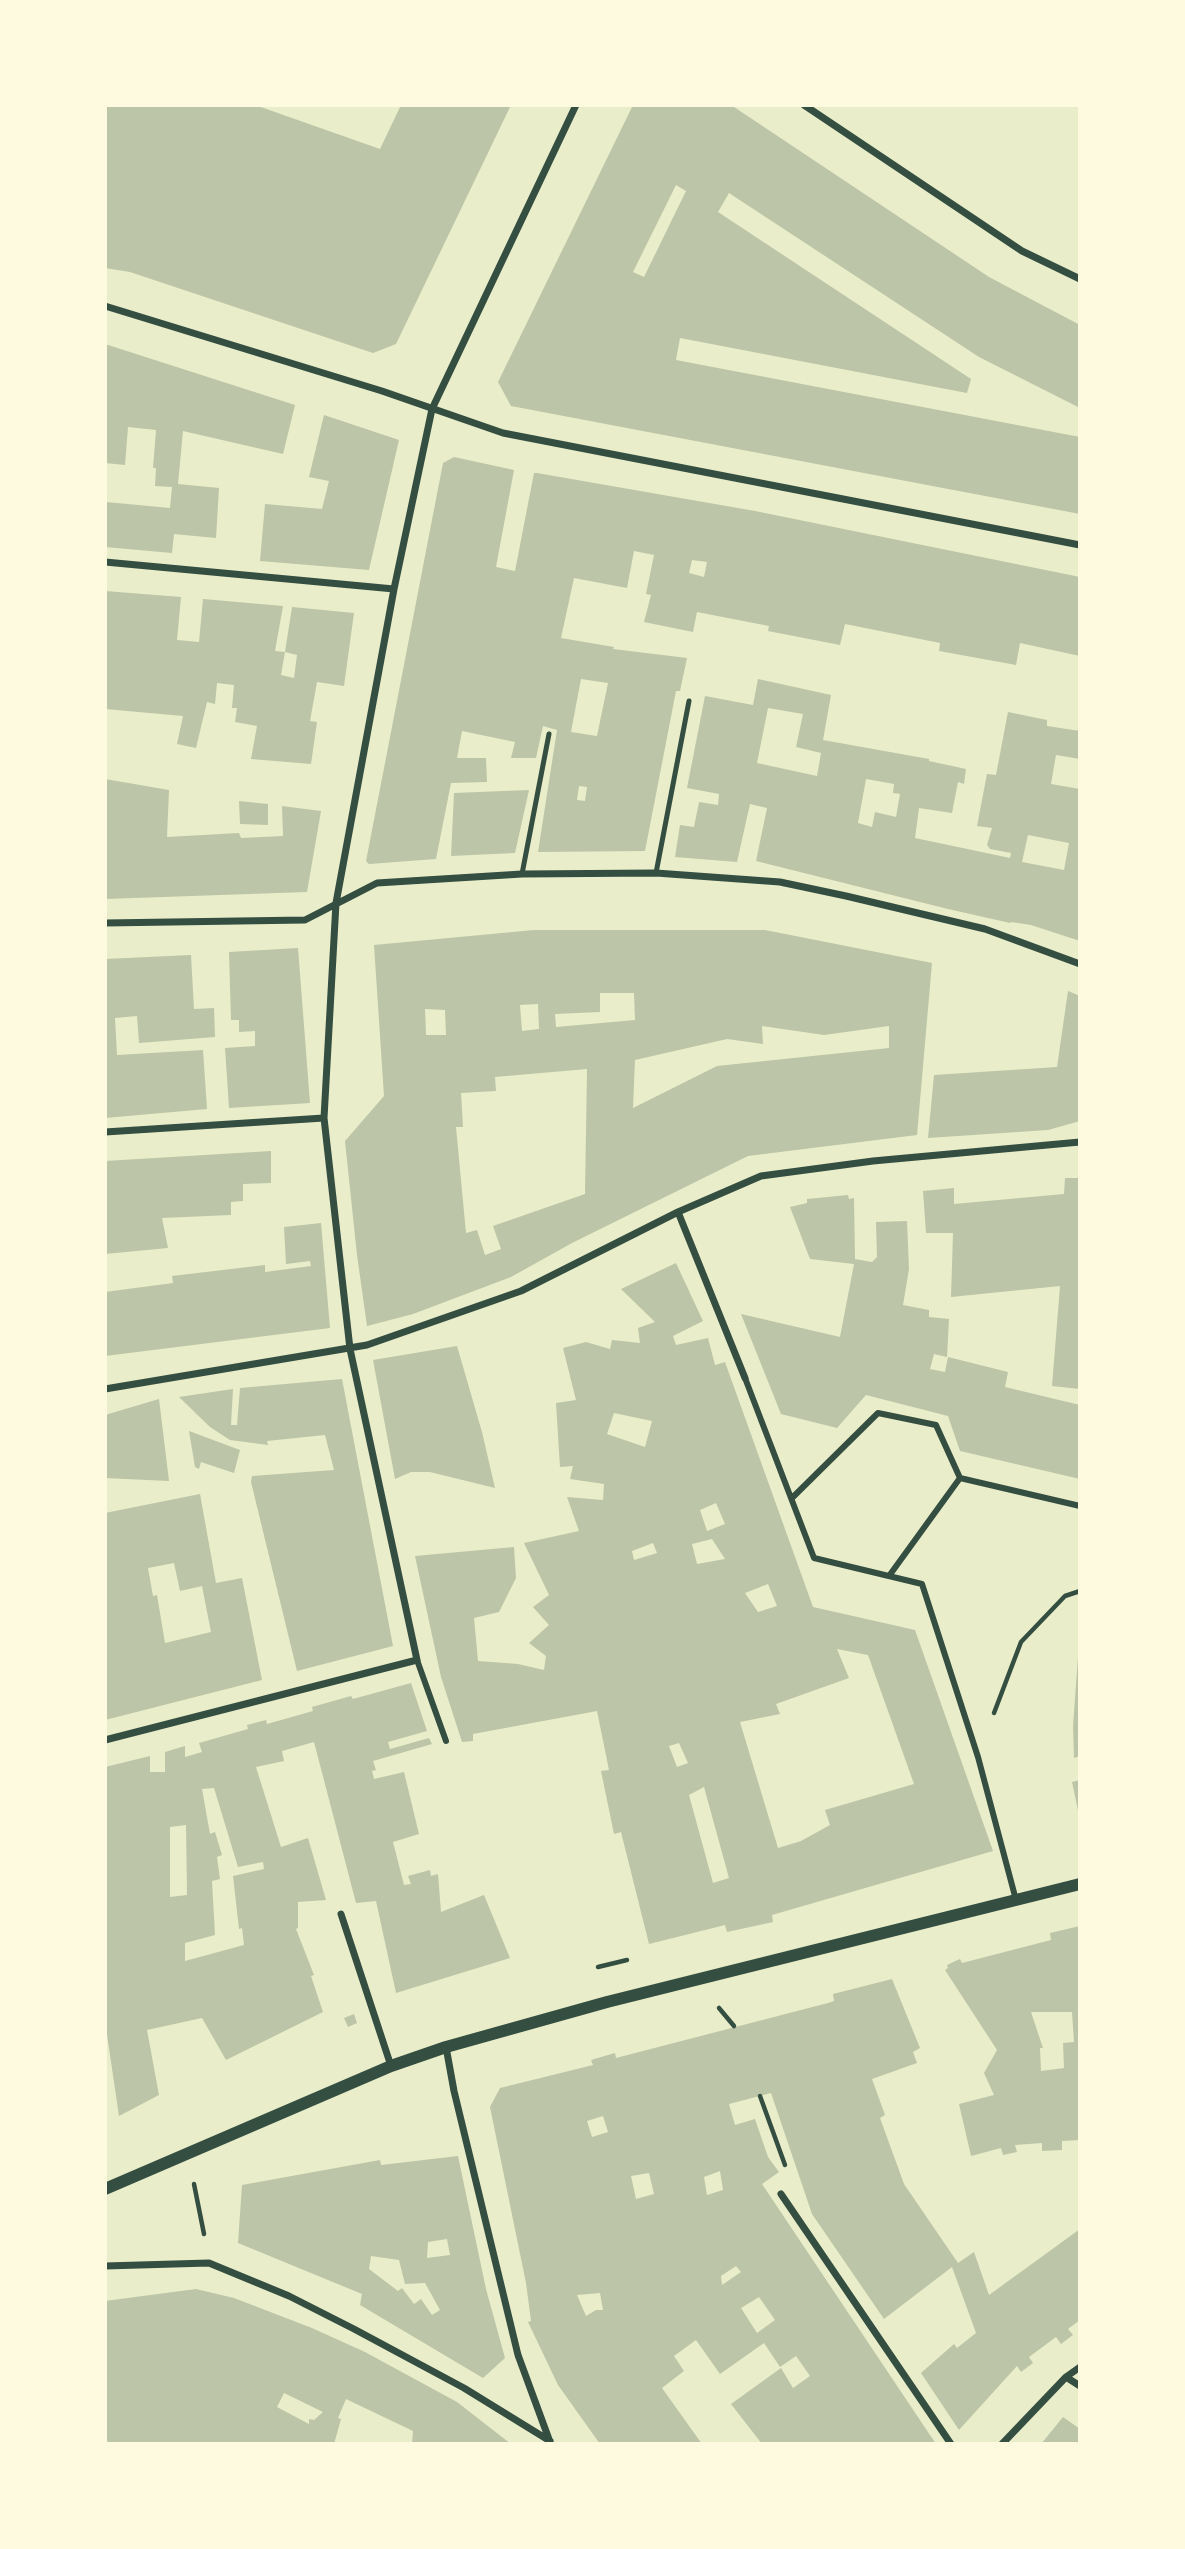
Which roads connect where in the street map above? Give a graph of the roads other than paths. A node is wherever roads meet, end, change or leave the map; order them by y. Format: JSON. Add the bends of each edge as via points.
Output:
{"nodes":[{"id":1,"x":576,"y":105,"type":"edge"},
{"id":2,"x":804,"y":105,"type":"edge"},
{"id":3,"x":1080,"y":279,"type":"edge"},
{"id":4,"x":105,"y":306,"type":"edge"},
{"id":5,"x":432,"y":410,"type":"junction"},
{"id":6,"x":1080,"y":545,"type":"edge"},
{"id":7,"x":105,"y":562,"type":"edge"},
{"id":8,"x":394,"y":589,"type":"junction"},
{"id":9,"x":689,"y":701,"type":"dead end"},
{"id":10,"x":549,"y":734,"type":"dead end"},
{"id":11,"x":656,"y":873,"type":"junction"},
{"id":12,"x":522,"y":874,"type":"junction"},
{"id":13,"x":336,"y":903,"type":"junction"},
{"id":14,"x":105,"y":923,"type":"edge"},
{"id":15,"x":1080,"y":964,"type":"edge"},
{"id":16,"x":324,"y":1118,"type":"junction"},
{"id":17,"x":105,"y":1132,"type":"edge"},
{"id":18,"x":1080,"y":1142,"type":"edge"},
{"id":19,"x":678,"y":1212,"type":"junction"},
{"id":20,"x":350,"y":1349,"type":"junction"},
{"id":21,"x":745,"y":1378,"type":"joint"},
{"id":22,"x":105,"y":1389,"type":"edge"},
{"id":23,"x":960,"y":1478,"type":"junction"},
{"id":24,"x":792,"y":1499,"type":"junction"},
{"id":25,"x":1080,"y":1506,"type":"edge"},
{"id":26,"x":889,"y":1576,"type":"junction"},
{"id":27,"x":417,"y":1660,"type":"junction"},
{"id":28,"x":105,"y":1740,"type":"edge"},
{"id":29,"x":446,"y":1741,"type":"dead end"},
{"id":30,"x":1080,"y":1884,"type":"edge"},
{"id":31,"x":1016,"y":1900,"type":"junction"},
{"id":32,"x":341,"y":1914,"type":"dead end"},
{"id":33,"x":446,"y":2047,"type":"junction"},
{"id":34,"x":391,"y":2066,"type":"junction"},
{"id":35,"x":105,"y":2189,"type":"edge"},
{"id":36,"x":781,"y":2194,"type":"road end"},
{"id":37,"x":105,"y":2266,"type":"edge"},
{"id":38,"x":1080,"y":2367,"type":"edge"},
{"id":39,"x":1066,"y":2377,"type":"junction"},
{"id":40,"x":1080,"y":2386,"type":"edge"},
{"id":41,"x":551,"y":2443,"type":"edge"},
{"id":42,"x":951,"y":2444,"type":"edge"},
{"id":43,"x":1003,"y":2444,"type":"edge"}],
"edges":[{"from":1,"to":5,"type":"street"},
{"from":2,"to":3,"type":"street","via":[[1022,251]]},
{"from":4,"to":5,"type":"street"},
{"from":5,"to":6,"type":"street","via":[[503,433]]},
{"from":5,"to":8,"type":"street"},
{"from":7,"to":8,"type":"street"},
{"from":8,"to":13,"type":"street"},
{"from":9,"to":11,"type":"lane"},
{"from":10,"to":12,"type":"lane"},
{"from":11,"to":12,"type":"street"},
{"from":11,"to":15,"type":"street","via":[[779,882],[846,896],[985,929]]},
{"from":12,"to":13,"type":"street","via":[[377,883]]},
{"from":13,"to":14,"type":"street","via":[[306,920]]},
{"from":13,"to":16,"type":"street"},
{"from":16,"to":17,"type":"street"},
{"from":16,"to":20,"type":"street"},
{"from":18,"to":19,"type":"street","via":[[761,1176]]},
{"from":19,"to":20,"type":"street","via":[[521,1291]]},
{"from":19,"to":21,"type":"street"},
{"from":20,"to":22,"type":"street"},
{"from":20,"to":27,"type":"street"},
{"from":21,"to":24,"type":"street"},
{"from":23,"to":24,"type":"street","via":[[936,1425],[878,1413]]},
{"from":23,"to":25,"type":"street"},
{"from":23,"to":26,"type":"street"},
{"from":24,"to":26,"type":"street","via":[[814,1558]]},
{"from":26,"to":31,"type":"street","via":[[922,1584],[978,1757]]},
{"from":27,"to":28,"type":"street"},
{"from":27,"to":29,"type":"street"},
{"from":30,"to":31,"type":"street"},
{"from":31,"to":33,"type":"street"},
{"from":32,"to":34,"type":"street"},
{"from":33,"to":34,"type":"street"},
{"from":33,"to":41,"type":"street","via":[[518,2356]]},
{"from":34,"to":35,"type":"street"},
{"from":36,"to":42,"type":"street"},
{"from":37,"to":41,"type":"street","via":[[209,2263],[354,2329],[464,2388]]},
{"from":38,"to":39,"type":"street"},
{"from":39,"to":40,"type":"street"},
{"from":39,"to":43,"type":"street"}]}
